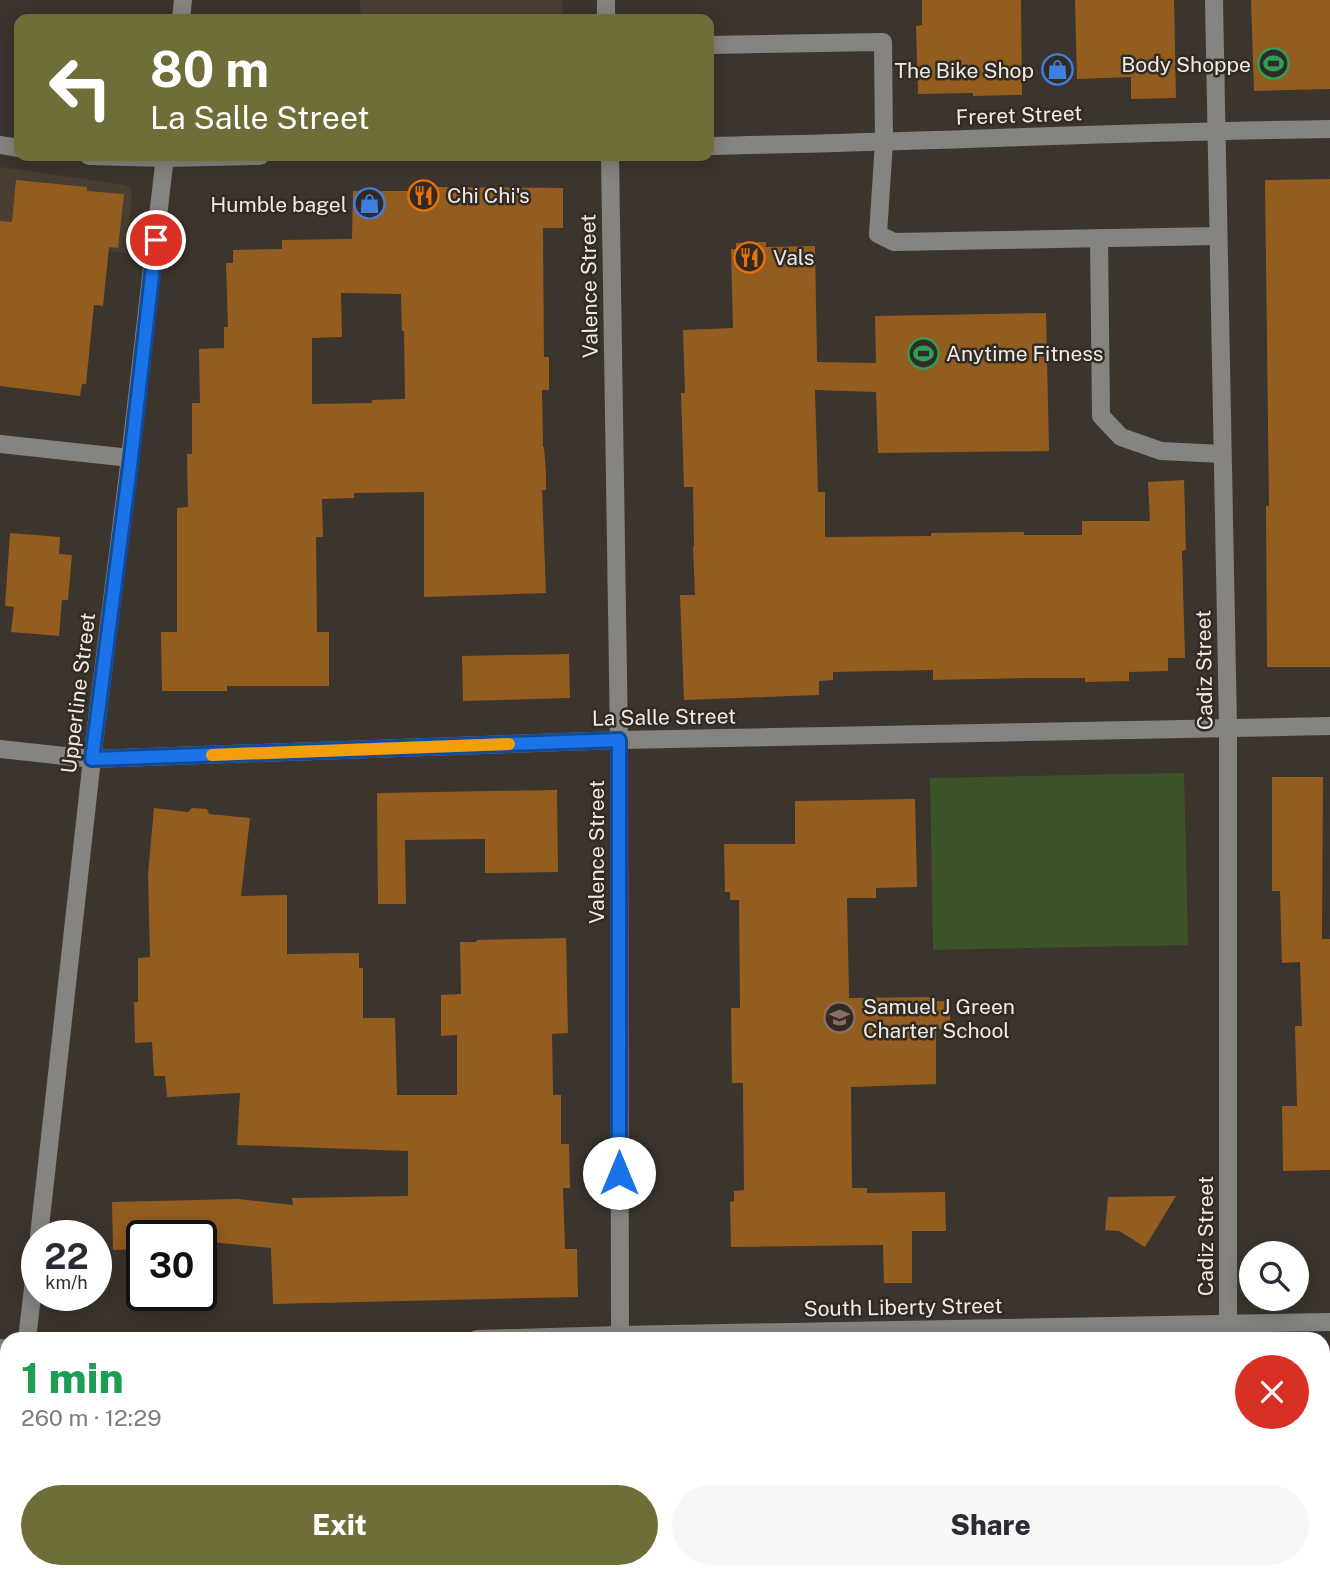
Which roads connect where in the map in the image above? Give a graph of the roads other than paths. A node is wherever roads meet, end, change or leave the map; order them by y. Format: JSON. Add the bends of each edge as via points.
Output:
{"nodes":[{"id":1,"x":1214,"y":0,"type":"edge"},
{"id":2,"x":714,"y":45,"type":"edge"},
{"id":3,"x":1330,"y":129,"type":"edge"},
{"id":4,"x":1216,"y":131,"type":"junction"},
{"id":5,"x":884,"y":142,"type":"junction"},
{"id":6,"x":714,"y":146,"type":"edge"},
{"id":7,"x":165,"y":161,"type":"edge"},
{"id":8,"x":610,"y":161,"type":"edge"},
{"id":9,"x":1218,"y":236,"type":"junction"},
{"id":10,"x":1099,"y":238,"type":"junction"},
{"id":11,"x":0,"y":444,"type":"edge"},
{"id":12,"x":1222,"y":454,"type":"junction"},
{"id":13,"x":131,"y":458,"type":"junction"},
{"id":14,"x":1330,"y":726,"type":"edge"},
{"id":15,"x":1228,"y":727,"type":"junction"},
{"id":16,"x":619,"y":740,"type":"junction"},
{"id":17,"x":0,"y":749,"type":"edge"},
{"id":18,"x":92,"y":759,"type":"junction"},
{"id":19,"x":41,"y":1220,"type":"edge"},
{"id":20,"x":30,"y":1311,"type":"edge"},
{"id":21,"x":1330,"y":1322,"type":"edge"},
{"id":22,"x":1228,"y":1331,"type":"edge"},
{"id":23,"x":28,"y":1332,"type":"edge"},
{"id":24,"x":620,"y":1332,"type":"edge"},
{"id":25,"x":1127,"y":1332,"type":"edge"}],
"edges":[{"from":1,"to":4,"type":"street","name":"Cadiz Street"},
{"from":2,"to":5,"type":"street","via":[[883,42]]},
{"from":3,"to":4,"type":"street","name":"Freret Street"},
{"from":4,"to":5,"type":"street","name":"Freret Street"},
{"from":4,"to":9,"type":"street","name":"Cadiz Street"},
{"from":5,"to":6,"type":"street","name":"Freret Street"},
{"from":5,"to":10,"type":"street","via":[[878,234],[894,242]]},
{"from":7,"to":13,"type":"street","name":"Upperline Street"},
{"from":8,"to":16,"type":"street","name":"Valence Street"},
{"from":9,"to":10,"type":"street"},
{"from":9,"to":12,"type":"street","name":"Cadiz Street"},
{"from":10,"to":12,"type":"street","via":[[1101,416],[1121,437],[1161,451]]},
{"from":11,"to":13,"type":"street"},
{"from":12,"to":15,"type":"street","name":"Cadiz Street"},
{"from":13,"to":18,"type":"street","name":"Upperline Street"},
{"from":14,"to":15,"type":"street","name":"La Salle Street"},
{"from":15,"to":16,"type":"street","name":"La Salle Street"},
{"from":15,"to":22,"type":"street","name":"Cadiz Street"},
{"from":16,"to":18,"type":"street","name":"La Salle Street"},
{"from":16,"to":24,"type":"street","name":"Valence Street"},
{"from":17,"to":18,"type":"street","name":"La Salle Street"},
{"from":18,"to":19,"type":"street","name":"Upperline Street"},
{"from":20,"to":23,"type":"street"},
{"from":21,"to":22,"type":"street","name":"South Liberty Street"},
{"from":22,"to":25,"type":"street","name":"South Liberty Street"}]}
